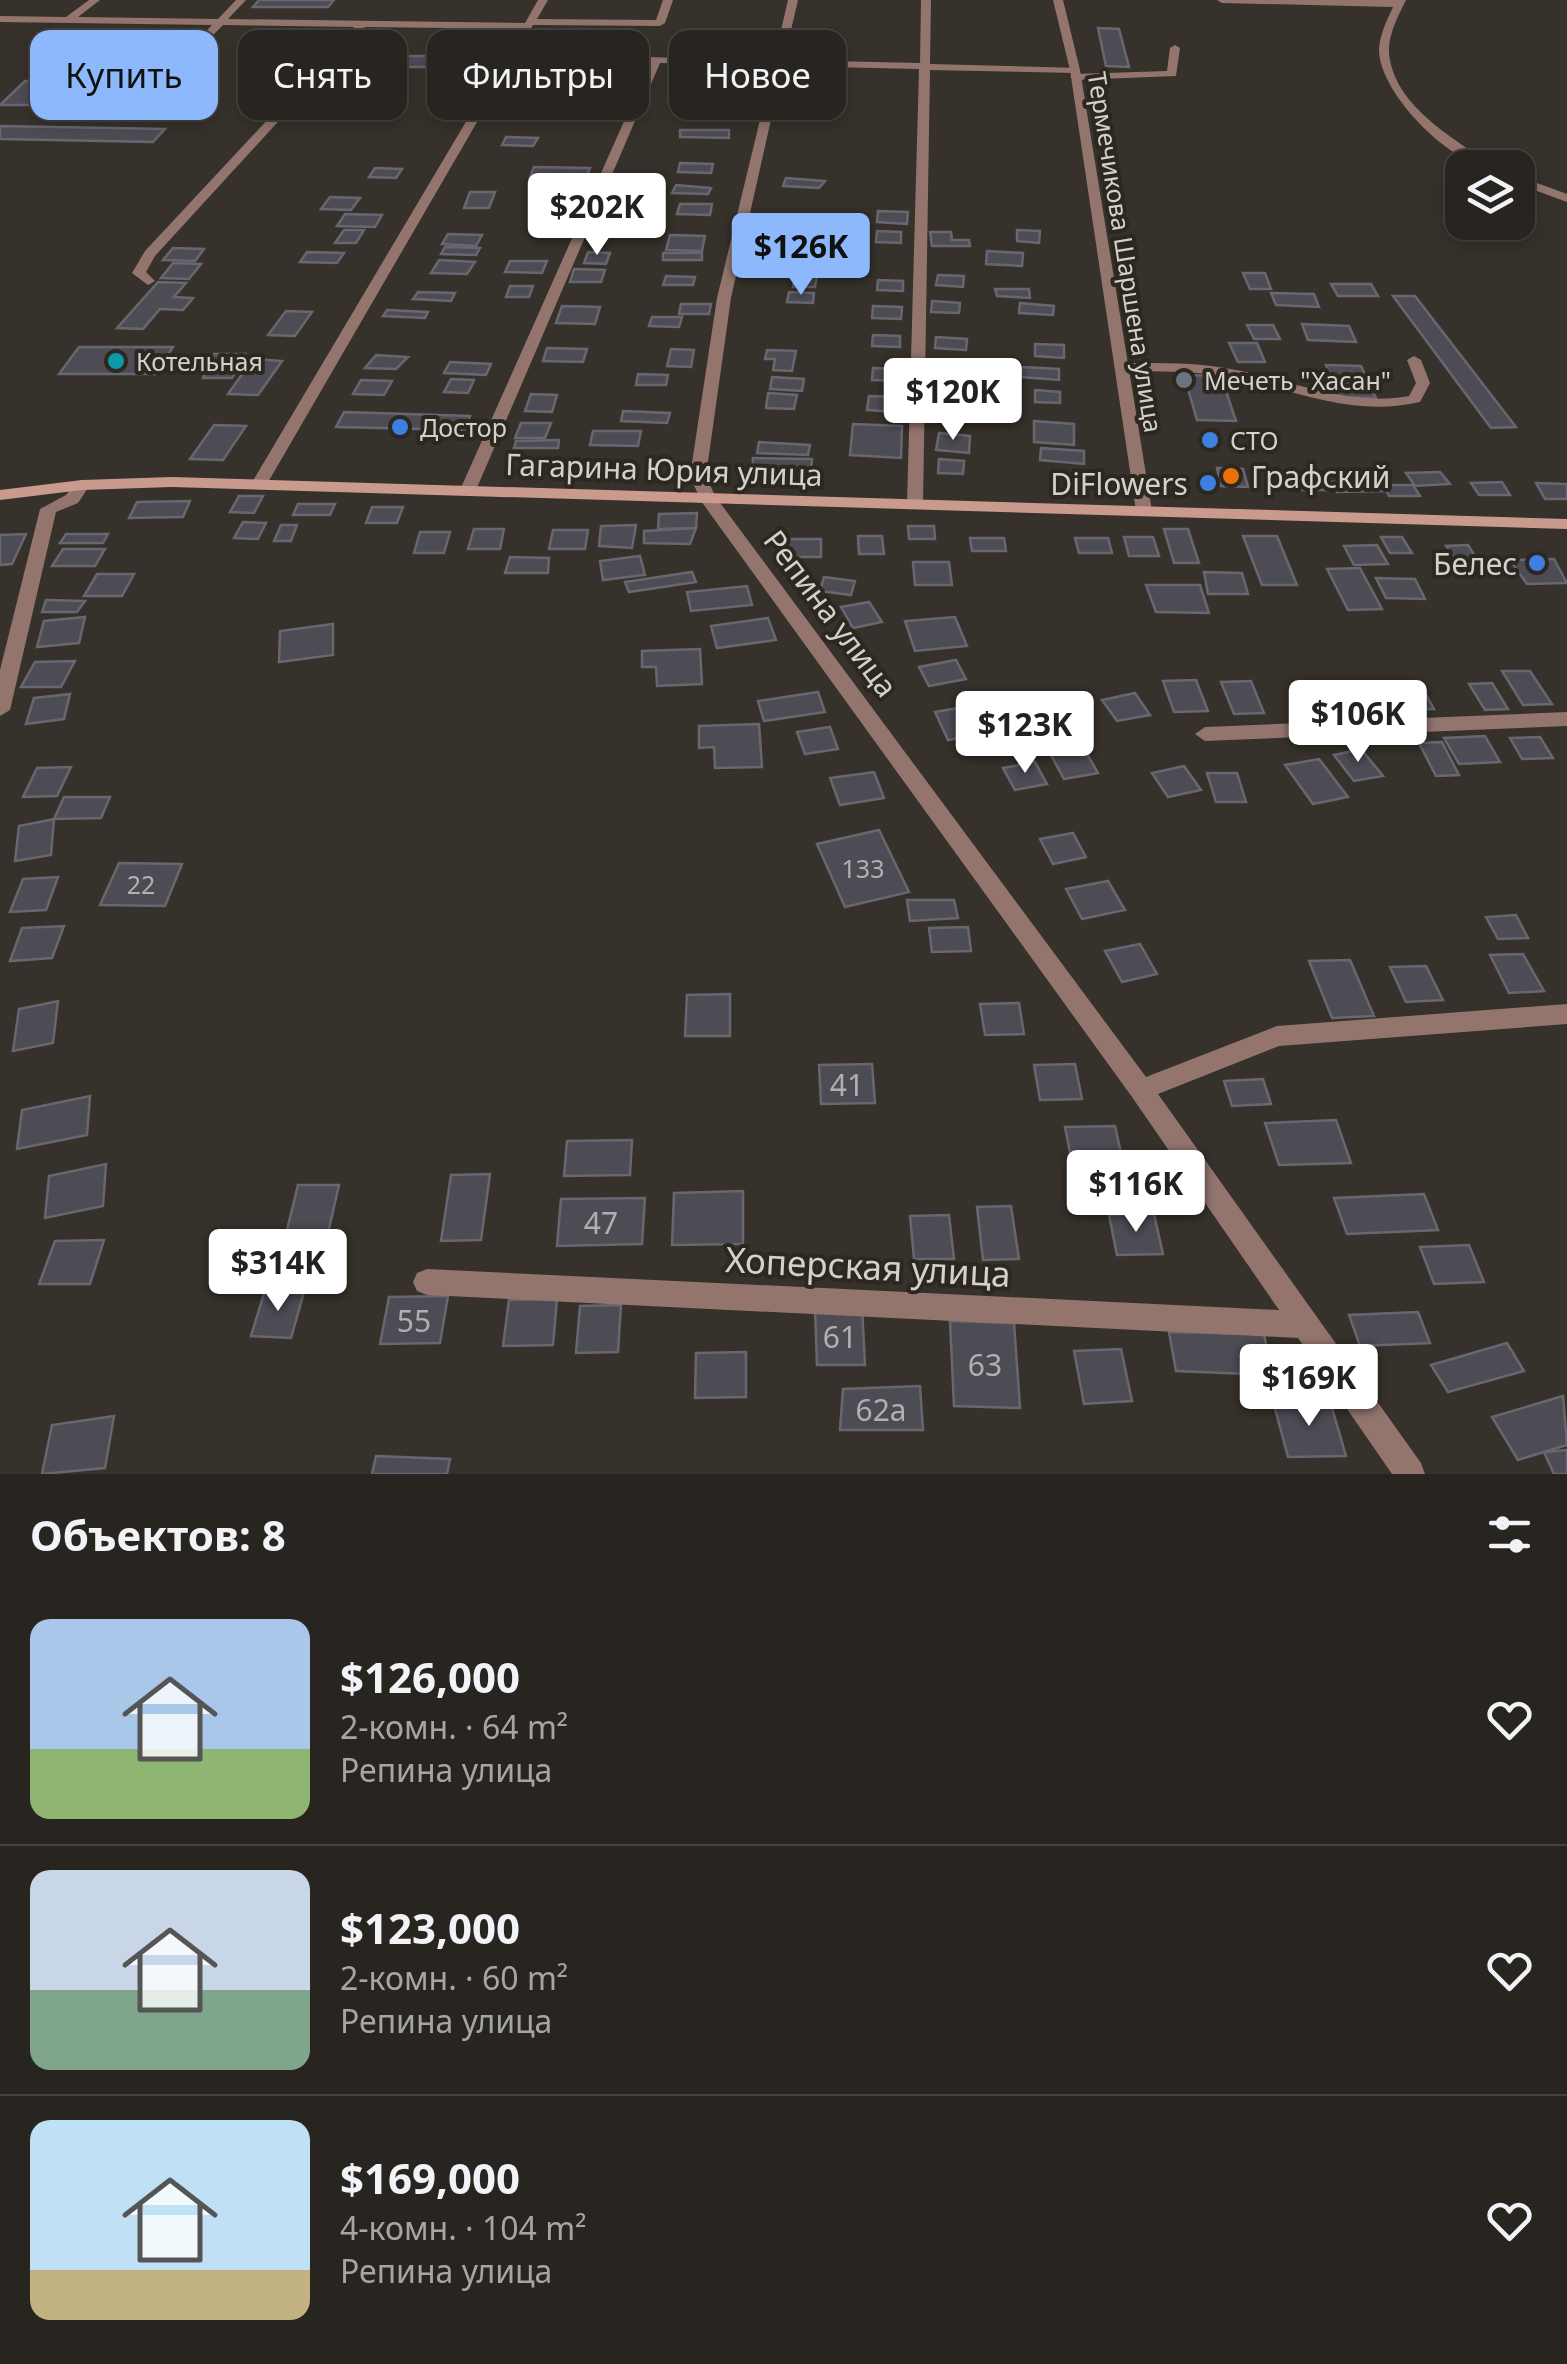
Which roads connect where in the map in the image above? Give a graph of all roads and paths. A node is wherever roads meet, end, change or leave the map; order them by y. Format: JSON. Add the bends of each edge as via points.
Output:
{"nodes":[{"id":1,"x":94,"y":0,"type":"edge"},
{"id":2,"x":241,"y":0,"type":"edge"},
{"id":3,"x":543,"y":0,"type":"edge"},
{"id":4,"x":668,"y":0,"type":"edge"},
{"id":5,"x":793,"y":0,"type":"edge"},
{"id":6,"x":926,"y":0,"type":"edge"},
{"id":7,"x":1058,"y":0,"type":"edge"},
{"id":8,"x":1222,"y":0,"type":"edge"},
{"id":9,"x":1400,"y":2,"type":"edge"},
{"id":10,"x":0,"y":19,"type":"edge"},
{"id":11,"x":68,"y":20,"type":"junction"},
{"id":12,"x":218,"y":22,"type":"junction"},
{"id":13,"x":362,"y":24,"type":"junction"},
{"id":14,"x":530,"y":24,"type":"junction"},
{"id":15,"x":211,"y":30,"type":"edge"},
{"id":16,"x":527,"y":30,"type":"edge"},
{"id":17,"x":787,"y":30,"type":"edge"},
{"id":18,"x":1175,"y":48,"type":"dead end"},
{"id":19,"x":649,"y":61,"type":"edge"},
{"id":20,"x":656,"y":61,"type":"junction"},
{"id":21,"x":669,"y":61,"type":"edge"},
{"id":22,"x":846,"y":65,"type":"edge"},
{"id":23,"x":926,"y":66,"type":"junction"},
{"id":24,"x":1075,"y":74,"type":"junction"},
{"id":25,"x":474,"y":120,"type":"edge"},
{"id":26,"x":767,"y":120,"type":"edge"},
{"id":27,"x":1461,"y":150,"type":"edge"},
{"id":28,"x":1535,"y":186,"type":"edge"},
{"id":29,"x":1567,"y":198,"type":"edge"},
{"id":30,"x":148,"y":281,"type":"dead end"},
{"id":31,"x":1414,"y":360,"type":"dead end"},
{"id":32,"x":1121,"y":367,"type":"junction"},
{"id":33,"x":259,"y":484,"type":"junction"},
{"id":34,"x":82,"y":485,"type":"junction"},
{"id":35,"x":468,"y":490,"type":"junction"},
{"id":36,"x":0,"y":495,"type":"edge"},
{"id":37,"x":708,"y":497,"type":"junction"},
{"id":38,"x":914,"y":504,"type":"junction"},
{"id":39,"x":1144,"y":512,"type":"junction"},
{"id":40,"x":1567,"y":524,"type":"edge"},
{"id":41,"x":0,"y":710,"type":"edge"},
{"id":42,"x":1567,"y":719,"type":"edge"},
{"id":43,"x":1205,"y":734,"type":"dead end"},
{"id":44,"x":1567,"y":1014,"type":"edge"},
{"id":45,"x":1141,"y":1090,"type":"junction"},
{"id":46,"x":427,"y":1282,"type":"dead end"},
{"id":47,"x":1306,"y":1325,"type":"junction"},
{"id":48,"x":1410,"y":1474,"type":"edge"}],
"edges":[{"from":1,"to":11,"type":"street"},
{"from":2,"to":12,"type":"street"},
{"from":3,"to":14,"type":"street"},
{"from":4,"to":14,"type":"street","via":[[660,23]]},
{"from":5,"to":17,"type":"street","name":"Репина улица"},
{"from":6,"to":23,"type":"street"},
{"from":7,"to":24,"type":"street","name":"Термечикова Шаршена улица"},
{"from":8,"to":9,"type":"street"},
{"from":9,"to":27,"type":"street","via":[[1384,48],[1386,64],[1436,134]]},
{"from":10,"to":11,"type":"street"},
{"from":11,"to":12,"type":"street"},
{"from":12,"to":13,"type":"street"},
{"from":12,"to":15,"type":"street"},
{"from":13,"to":14,"type":"street"},
{"from":13,"to":30,"type":"street","via":[[150,254],[140,273]]},
{"from":14,"to":16,"type":"street"},
{"from":18,"to":24,"type":"street","via":[[1172,74]]},
{"from":19,"to":20,"type":"street"},
{"from":20,"to":21,"type":"street"},
{"from":20,"to":35,"type":"street"},
{"from":22,"to":23,"type":"street"},
{"from":23,"to":24,"type":"street"},
{"from":23,"to":38,"type":"street"},
{"from":24,"to":32,"type":"street","name":"Термечикова Шаршена улица"},
{"from":25,"to":33,"type":"street"},
{"from":26,"to":37,"type":"street","name":"Репина улица","via":[[724,298],[698,476]]},
{"from":28,"to":29,"type":"street"},
{"from":31,"to":32,"type":"street","via":[[1423,383],[1415,399],[1390,406],[1310,396],[1211,369]]},
{"from":32,"to":39,"type":"street","name":"Термечикова Шаршена улица"},
{"from":33,"to":34,"type":"main road","name":"Гагарина Юрия улица"},
{"from":33,"to":35,"type":"main road","name":"Гагарина Юрия улица"},
{"from":34,"to":36,"type":"main road","name":"Гагарина Юрия улица"},
{"from":34,"to":41,"type":"street","via":[[72,500],[48,510]]},
{"from":35,"to":37,"type":"main road","name":"Гагарина Юрия улица"},
{"from":37,"to":38,"type":"main road","name":"Гагарина Юрия улица"},
{"from":37,"to":45,"type":"street","name":"Репина улица"},
{"from":38,"to":39,"type":"main road","name":"Гагарина Юрия улица"},
{"from":39,"to":40,"type":"main road","name":"Гагарина Юрия улица"},
{"from":42,"to":43,"type":"street"},
{"from":44,"to":45,"type":"street","via":[[1278,1036]]},
{"from":45,"to":47,"type":"street","name":"Репина улица"},
{"from":46,"to":47,"type":"street","name":"Хоперская улица"},
{"from":47,"to":48,"type":"street","name":"Репина улица"}]}
